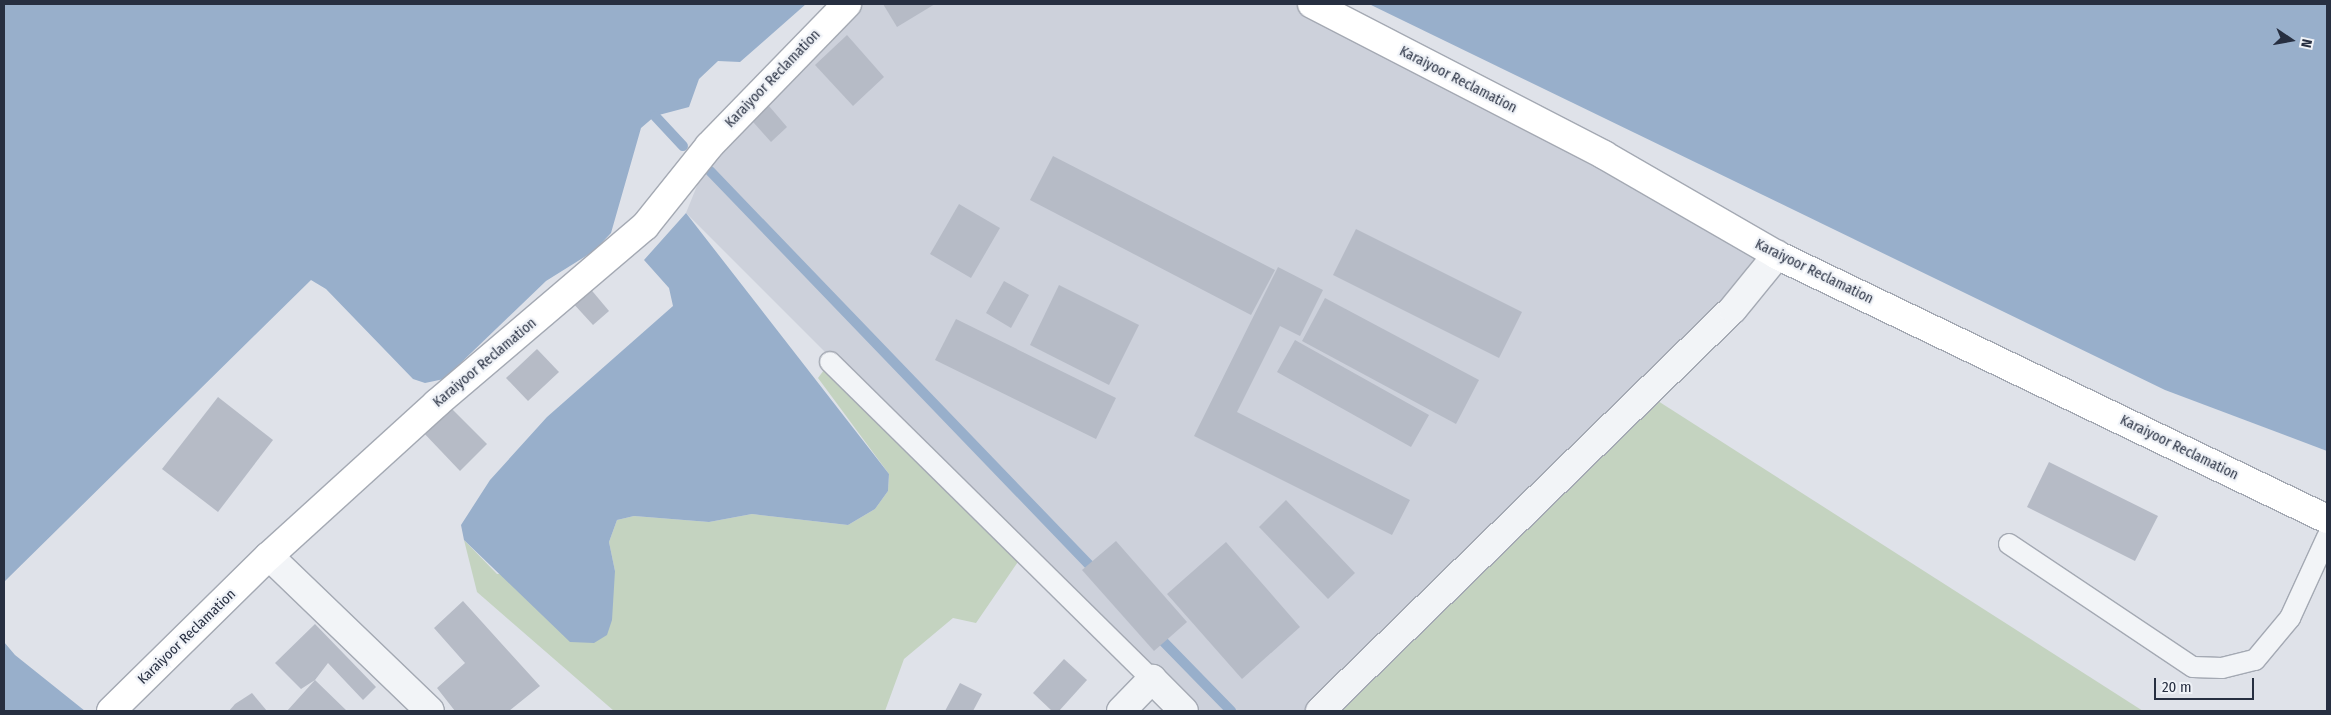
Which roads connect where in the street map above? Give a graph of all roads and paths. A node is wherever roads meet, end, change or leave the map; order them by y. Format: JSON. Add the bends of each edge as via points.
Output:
{"nodes":[{"id":1,"x":847,"y":4,"type":"edge"},
{"id":2,"x":1312,"y":4,"type":"edge"},
{"id":3,"x":1777,"y":255,"type":"junction"},
{"id":4,"x":830,"y":362,"type":"dead end"},
{"id":5,"x":2327,"y":519,"type":"edge"},
{"id":6,"x":2327,"y":537,"type":"edge"},
{"id":7,"x":2009,"y":544,"type":"dead end"},
{"id":8,"x":270,"y":556,"type":"junction"},
{"id":9,"x":1152,"y":679,"type":"junction"},
{"id":10,"x":112,"y":711,"type":"edge"},
{"id":11,"x":430,"y":711,"type":"edge"},
{"id":12,"x":1121,"y":711,"type":"edge"},
{"id":13,"x":1184,"y":711,"type":"edge"},
{"id":14,"x":1320,"y":711,"type":"edge"}],
"edges":[{"from":1,"to":8,"type":"main road","name":"Karaiyoor Reclamation","via":[[709,146],[645,226],[444,398]]},
{"from":2,"to":3,"type":"main road","name":"Karaiyoor Reclamation","via":[[1604,156]]},
{"from":3,"to":5,"type":"main road","name":"Karaiyoor Reclamation"},
{"from":3,"to":14,"type":"street","via":[[1733,309]]},
{"from":4,"to":9,"type":"lane"},
{"from":6,"to":7,"type":"lane","via":[[2290,618],[2255,660],[2222,668],[2193,667]]},
{"from":8,"to":10,"type":"main road","name":"Karaiyoor Reclamation"},
{"from":8,"to":11,"type":"street"},
{"from":9,"to":12,"type":"street"},
{"from":9,"to":13,"type":"street"}]}
